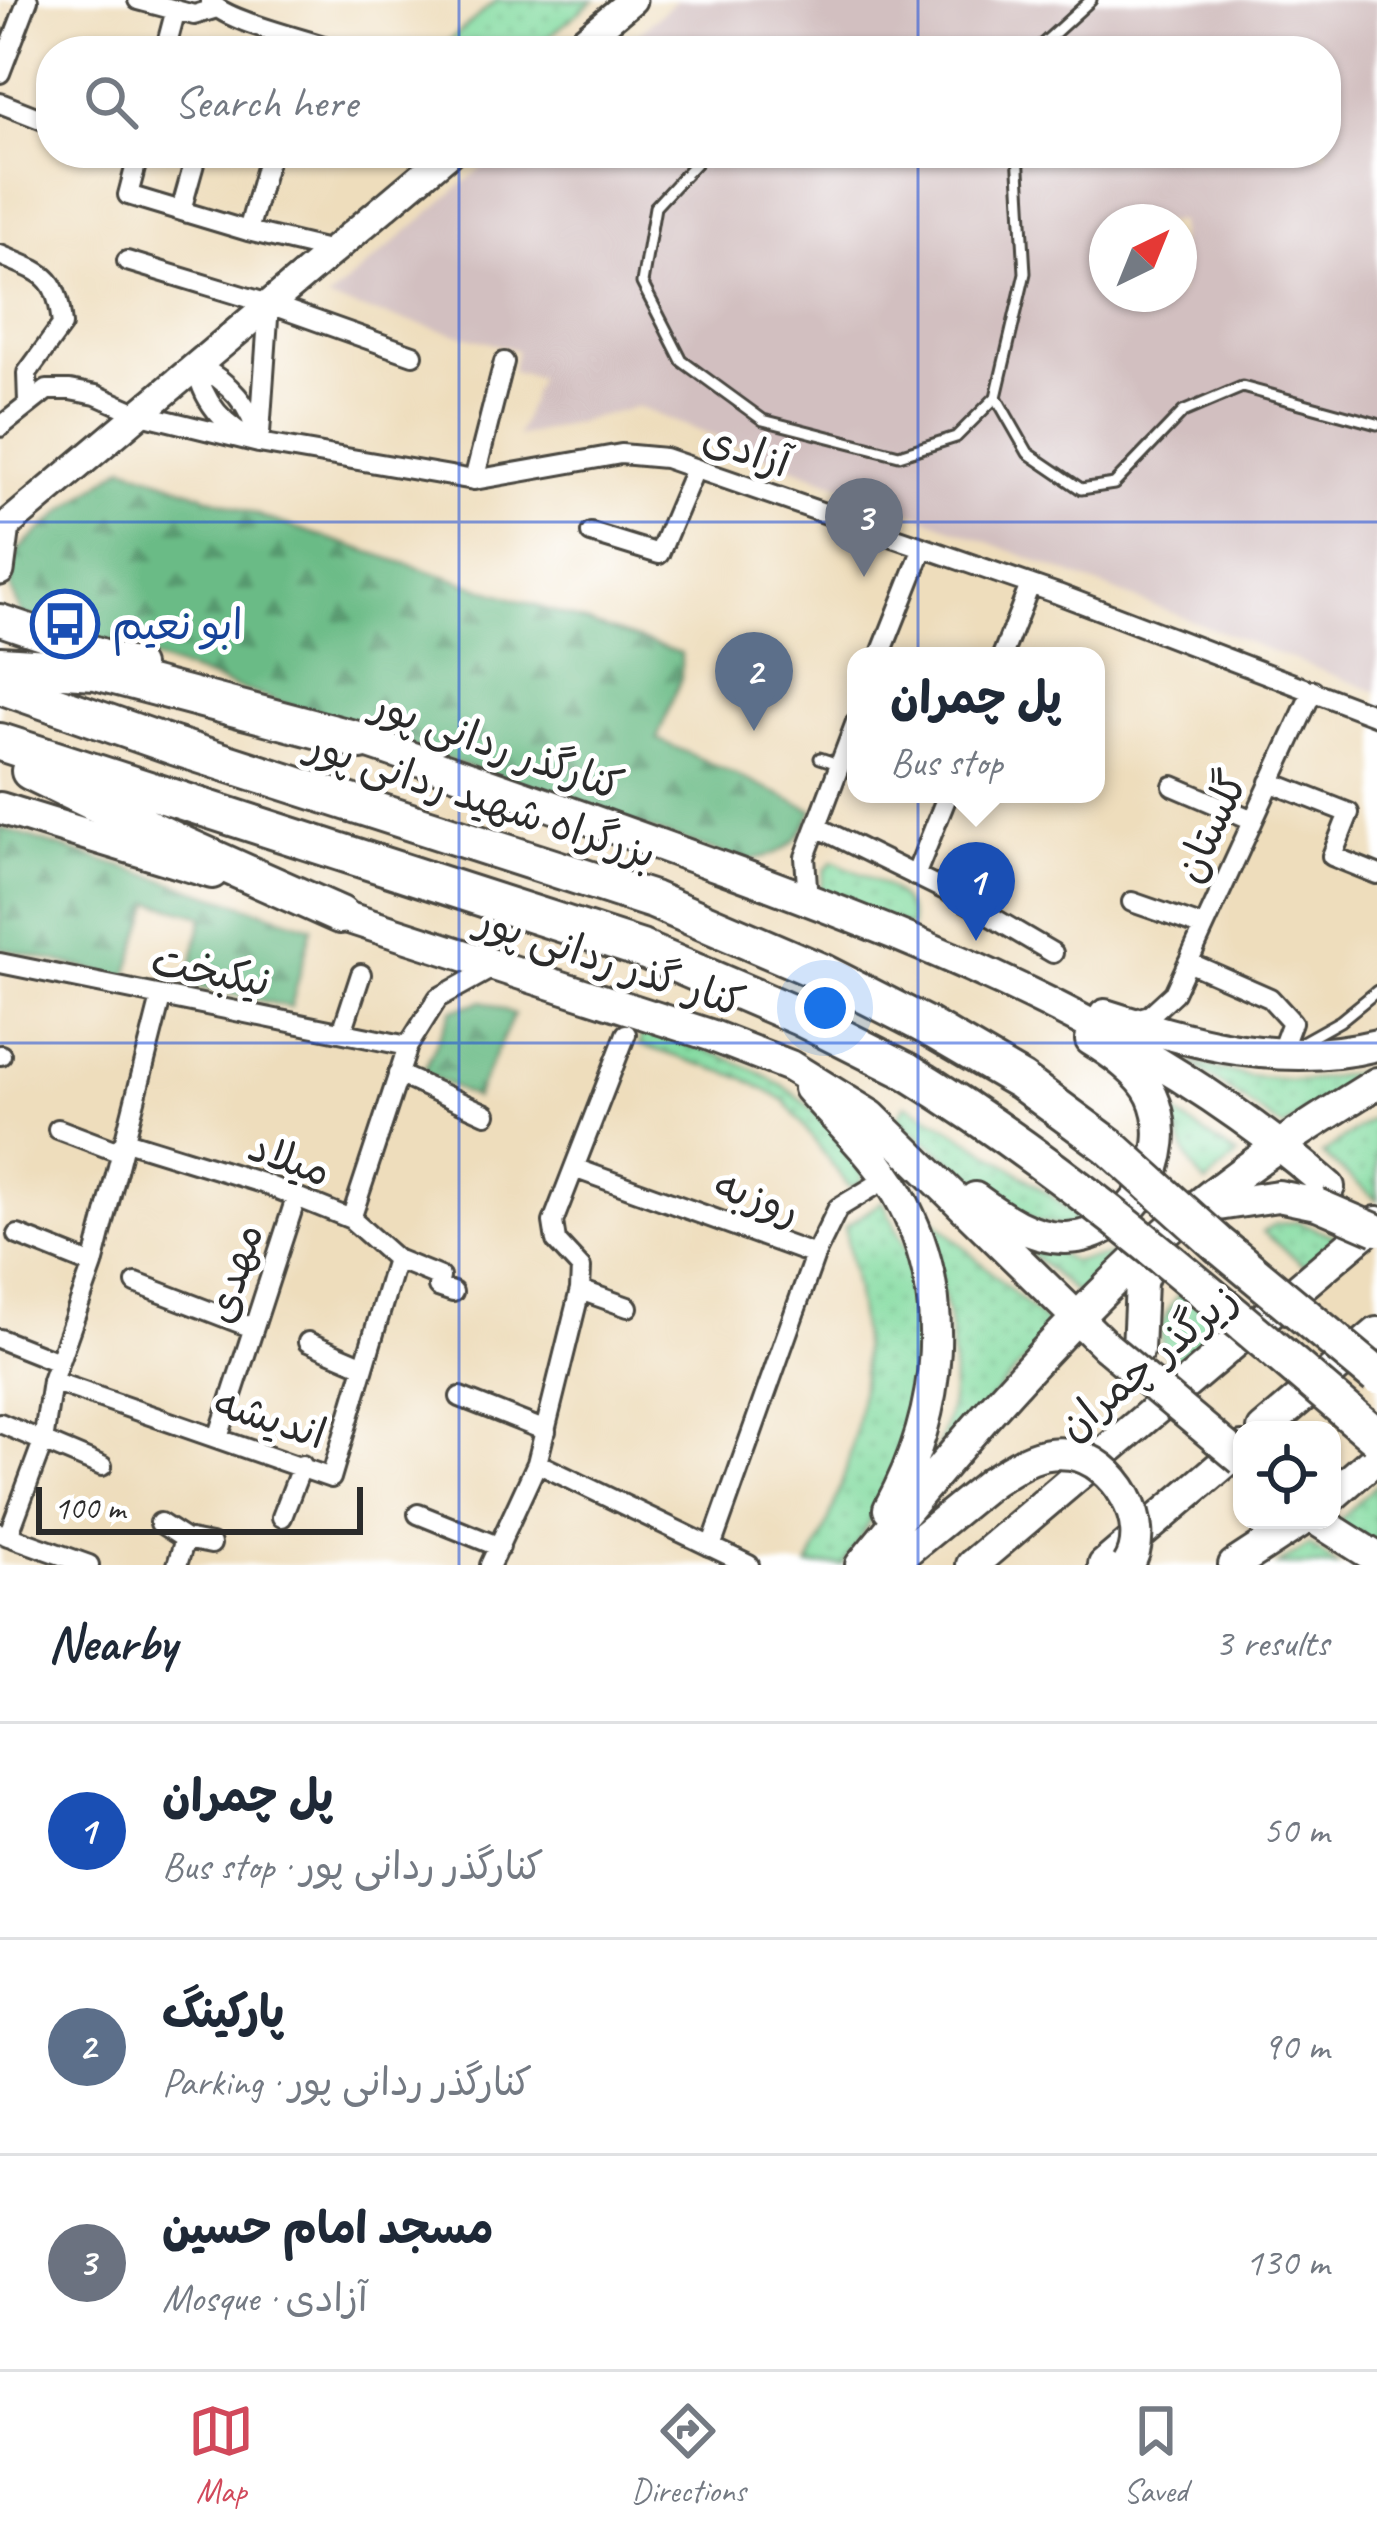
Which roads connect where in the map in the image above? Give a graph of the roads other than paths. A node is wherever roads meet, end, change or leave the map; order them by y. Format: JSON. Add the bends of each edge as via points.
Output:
{"nodes":[{"id":1,"x":28,"y":0,"type":"edge"},
{"id":2,"x":138,"y":0,"type":"edge"},
{"id":3,"x":632,"y":0,"type":"edge"},
{"id":4,"x":1091,"y":0,"type":"edge"},
{"id":5,"x":212,"y":4,"type":"edge"},
{"id":6,"x":175,"y":13,"type":"junction"},
{"id":7,"x":7,"y":32,"type":"edge"},
{"id":8,"x":169,"y":36,"type":"edge"},
{"id":9,"x":278,"y":36,"type":"edge"},
{"id":10,"x":589,"y":36,"type":"edge"},
{"id":11,"x":1051,"y":36,"type":"edge"},
{"id":12,"x":0,"y":73,"type":"edge"},
{"id":13,"x":0,"y":103,"type":"edge"},
{"id":14,"x":36,"y":116,"type":"edge"},
{"id":15,"x":135,"y":168,"type":"edge"},
{"id":16,"x":193,"y":168,"type":"edge"},
{"id":17,"x":266,"y":168,"type":"edge"},
{"id":18,"x":431,"y":168,"type":"edge"},
{"id":19,"x":691,"y":168,"type":"edge"},
{"id":20,"x":1019,"y":168,"type":"edge"},
{"id":21,"x":181,"y":210,"type":"junction"},
{"id":22,"x":248,"y":231,"type":"junction"},
{"id":23,"x":332,"y":251,"type":"junction"},
{"id":24,"x":0,"y":255,"type":"edge"},
{"id":25,"x":128,"y":261,"type":"dead end"},
{"id":26,"x":269,"y":304,"type":"junction"},
{"id":27,"x":412,"y":355,"type":"dead end"},
{"id":28,"x":504,"y":362,"type":"dead end"},
{"id":29,"x":196,"y":364,"type":"junction"},
{"id":30,"x":996,"y":397,"type":"junction"},
{"id":31,"x":28,"y":404,"type":"junction"},
{"id":32,"x":137,"y":413,"type":"junction"},
{"id":33,"x":1377,"y":424,"type":"edge"},
{"id":34,"x":0,"y":427,"type":"edge"},
{"id":35,"x":260,"y":443,"type":"junction"},
{"id":36,"x":695,"y":469,"type":"junction"},
{"id":37,"x":474,"y":480,"type":"junction"},
{"id":38,"x":3,"y":528,"type":"edge"},
{"id":39,"x":591,"y":533,"type":"dead end"},
{"id":40,"x":922,"y":548,"type":"junction"},
{"id":41,"x":0,"y":571,"type":"edge"},
{"id":42,"x":0,"y":582,"type":"edge"},
{"id":43,"x":1030,"y":585,"type":"junction"},
{"id":44,"x":5,"y":622,"type":"edge"},
{"id":45,"x":884,"y":647,"type":"edge"},
{"id":46,"x":1006,"y":647,"type":"edge"},
{"id":47,"x":0,"y":665,"type":"edge"},
{"id":48,"x":0,"y":685,"type":"edge"},
{"id":49,"x":1312,"y":690,"type":"junction"},
{"id":50,"x":1377,"y":716,"type":"edge"},
{"id":51,"x":361,"y":740,"type":"junction"},
{"id":52,"x":0,"y":742,"type":"edge"},
{"id":53,"x":847,"y":748,"type":"edge"},
{"id":54,"x":0,"y":756,"type":"edge"},
{"id":55,"x":820,"y":758,"type":"dead end"},
{"id":56,"x":841,"y":765,"type":"junction"},
{"id":57,"x":1270,"y":782,"type":"junction"},
{"id":58,"x":1173,"y":786,"type":"dead end"},
{"id":59,"x":944,"y":803,"type":"edge"},
{"id":60,"x":0,"y":808,"type":"edge"},
{"id":61,"x":1253,"y":820,"type":"junction"},
{"id":62,"x":819,"y":828,"type":"junction"},
{"id":63,"x":806,"y":857,"type":"junction"},
{"id":64,"x":1377,"y":874,"type":"edge"},
{"id":65,"x":915,"y":876,"type":"junction"},
{"id":66,"x":768,"y":885,"type":"junction"},
{"id":67,"x":808,"y":900,"type":"junction"},
{"id":68,"x":1132,"y":902,"type":"dead end"},
{"id":69,"x":340,"y":915,"type":"junction"},
{"id":70,"x":1204,"y":927,"type":"junction"},
{"id":71,"x":932,"y":947,"type":"junction"},
{"id":72,"x":1053,"y":953,"type":"dead end"},
{"id":73,"x":1188,"y":962,"type":"junction"},
{"id":74,"x":0,"y":964,"type":"edge"},
{"id":75,"x":496,"y":966,"type":"junction"},
{"id":76,"x":361,"y":974,"type":"dead end"},
{"id":77,"x":1377,"y":991,"type":"edge"},
{"id":78,"x":1174,"y":993,"type":"junction"},
{"id":79,"x":161,"y":998,"type":"junction"},
{"id":80,"x":1126,"y":1022,"type":"junction"},
{"id":81,"x":342,"y":1032,"type":"junction"},
{"id":82,"x":626,"y":1034,"type":"dead end"},
{"id":83,"x":1185,"y":1039,"type":"junction"},
{"id":84,"x":1377,"y":1045,"type":"edge"},
{"id":85,"x":408,"y":1046,"type":"junction"},
{"id":86,"x":1280,"y":1054,"type":"junction"},
{"id":87,"x":790,"y":1066,"type":"junction"},
{"id":88,"x":398,"y":1074,"type":"junction"},
{"id":89,"x":1377,"y":1083,"type":"edge"},
{"id":90,"x":486,"y":1114,"type":"dead end"},
{"id":91,"x":871,"y":1116,"type":"junction"},
{"id":92,"x":58,"y":1129,"type":"dead end"},
{"id":93,"x":126,"y":1142,"type":"junction"},
{"id":94,"x":1280,"y":1143,"type":"junction"},
{"id":95,"x":574,"y":1168,"type":"junction"},
{"id":96,"x":886,"y":1179,"type":"junction"},
{"id":97,"x":1323,"y":1196,"type":"junction"},
{"id":98,"x":296,"y":1198,"type":"junction"},
{"id":99,"x":1196,"y":1209,"type":"junction"},
{"id":100,"x":352,"y":1219,"type":"junction"},
{"id":101,"x":1377,"y":1227,"type":"edge"},
{"id":102,"x":18,"y":1235,"type":"dead end"},
{"id":103,"x":1157,"y":1241,"type":"junction"},
{"id":104,"x":814,"y":1255,"type":"junction"},
{"id":105,"x":396,"y":1259,"type":"junction"},
{"id":106,"x":93,"y":1265,"type":"junction"},
{"id":107,"x":136,"y":1283,"type":"dead end"},
{"id":108,"x":580,"y":1290,"type":"junction"},
{"id":109,"x":453,"y":1292,"type":"dead end"},
{"id":110,"x":628,"y":1307,"type":"dead end"},
{"id":111,"x":1078,"y":1319,"type":"junction"},
{"id":112,"x":253,"y":1328,"type":"junction"},
{"id":113,"x":1377,"y":1333,"type":"edge"},
{"id":114,"x":0,"y":1339,"type":"edge"},
{"id":115,"x":308,"y":1342,"type":"dead end"},
{"id":116,"x":364,"y":1366,"type":"junction"},
{"id":117,"x":55,"y":1371,"type":"junction"},
{"id":118,"x":1377,"y":1376,"type":"edge"},
{"id":119,"x":460,"y":1397,"type":"dead end"},
{"id":120,"x":1173,"y":1402,"type":"junction"},
{"id":121,"x":1274,"y":1421,"type":"edge"},
{"id":122,"x":0,"y":1423,"type":"edge"},
{"id":123,"x":546,"y":1431,"type":"junction"},
{"id":124,"x":1377,"y":1437,"type":"edge"},
{"id":125,"x":218,"y":1438,"type":"junction"},
{"id":126,"x":43,"y":1442,"type":"junction"},
{"id":127,"x":1233,"y":1447,"type":"edge"},
{"id":128,"x":1233,"y":1453,"type":"edge"},
{"id":129,"x":1377,"y":1454,"type":"edge"},
{"id":130,"x":537,"y":1463,"type":"junction"},
{"id":131,"x":1341,"y":1464,"type":"edge"},
{"id":132,"x":103,"y":1466,"type":"dead end"},
{"id":133,"x":302,"y":1466,"type":"junction"},
{"id":134,"x":1341,"y":1488,"type":"edge"},
{"id":135,"x":418,"y":1514,"type":"dead end"},
{"id":136,"x":282,"y":1517,"type":"dead end"},
{"id":137,"x":160,"y":1523,"type":"dead end"},
{"id":138,"x":1289,"y":1529,"type":"edge"},
{"id":139,"x":1331,"y":1529,"type":"edge"},
{"id":140,"x":4,"y":1534,"type":"edge"},
{"id":141,"x":185,"y":1538,"type":"junction"},
{"id":142,"x":211,"y":1544,"type":"dead end"},
{"id":143,"x":500,"y":1546,"type":"junction"},
{"id":144,"x":711,"y":1547,"type":"junction"},
{"id":145,"x":1377,"y":1558,"type":"edge"},
{"id":146,"x":89,"y":1565,"type":"edge"},
{"id":147,"x":176,"y":1565,"type":"edge"},
{"id":148,"x":490,"y":1565,"type":"edge"},
{"id":149,"x":749,"y":1565,"type":"edge"},
{"id":150,"x":858,"y":1565,"type":"edge"},
{"id":151,"x":889,"y":1565,"type":"edge"},
{"id":152,"x":972,"y":1565,"type":"edge"},
{"id":153,"x":1104,"y":1565,"type":"edge"},
{"id":154,"x":1128,"y":1565,"type":"edge"},
{"id":155,"x":1234,"y":1565,"type":"edge"}],
"edges":[{"from":1,"to":7,"type":"street"},
{"from":2,"to":6,"type":"street"},
{"from":3,"to":10,"type":"main road"},
{"from":4,"to":11,"type":"lane"},
{"from":5,"to":6,"type":"street","via":[[194,16]]},
{"from":5,"to":9,"type":"street"},
{"from":6,"to":8,"type":"street"},
{"from":7,"to":12,"type":"street"},
{"from":13,"to":14,"type":"street"},
{"from":15,"to":21,"type":"street","via":[[128,195]]},
{"from":16,"to":21,"type":"street"},
{"from":17,"to":22,"type":"street"},
{"from":18,"to":23,"type":"main road"},
{"from":19,"to":30,"type":"lane","via":[[656,207],[642,283],[682,361],[764,419],[899,455],[956,437]]},
{"from":20,"to":30,"type":"lane","via":[[1025,273]]},
{"from":21,"to":22,"type":"street"},
{"from":22,"to":23,"type":"street"},
{"from":23,"to":26,"type":"main road"},
{"from":24,"to":31,"type":"street","via":[[48,275],[59,295],[62,325],[27,373]]},
{"from":25,"to":26,"type":"street"},
{"from":26,"to":27,"type":"street"},
{"from":26,"to":29,"type":"main road"},
{"from":26,"to":35,"type":"street"},
{"from":28,"to":37,"type":"street"},
{"from":29,"to":32,"type":"main road"},
{"from":29,"to":35,"type":"street","via":[[225,380],[254,419]]},
{"from":30,"to":33,"type":"lane","via":[[1028,453],[1081,489],[1114,484],[1183,412],[1242,387]]},
{"from":31,"to":32,"type":"street","name":"آزادی","via":[[47,390],[70,390]]},
{"from":31,"to":34,"type":"street"},
{"from":32,"to":35,"type":"street","name":"آزادی"},
{"from":32,"to":38,"type":"main road"},
{"from":35,"to":37,"type":"street","name":"آزادی"},
{"from":36,"to":37,"type":"street","name":"آزادی","via":[[621,454]]},
{"from":36,"to":39,"type":"street","via":[[658,554]]},
{"from":36,"to":40,"type":"street","name":"آزادی"},
{"from":38,"to":41,"type":"main road"},
{"from":40,"to":43,"type":"street","name":"آزادی"},
{"from":40,"to":45,"type":"street"},
{"from":42,"to":44,"type":"main road"},
{"from":43,"to":46,"type":"street"},
{"from":43,"to":49,"type":"street","name":"آزادی"},
{"from":44,"to":51,"type":"main road","name":"کنارگذر ردانی پور"},
{"from":47,"to":51,"type":"highway","via":[[96,671]]},
{"from":48,"to":118,"type":"highway","name":"بزرگراه شهید ردانی پور","bridge":true,"via":[[653,900],[821,972],[1021,1081],[1109,1146]]},
{"from":49,"to":50,"type":"street","name":"آزادی"},
{"from":49,"to":57,"type":"street","name":"گلستان"},
{"from":51,"to":66,"type":"main road","name":"کنارگذر ردانی پور"},
{"from":52,"to":124,"type":"highway","bridge":true,"via":[[641,949],[907,1071],[1078,1188]]},
{"from":53,"to":56,"type":"street"},
{"from":54,"to":69,"type":"highway"},
{"from":55,"to":56,"type":"lane"},
{"from":56,"to":62,"type":"street"},
{"from":57,"to":61,"type":"street","name":"گلستان"},
{"from":57,"to":64,"type":"street","via":[[1349,814],[1331,856]]},
{"from":58,"to":61,"type":"street"},
{"from":59,"to":65,"type":"street"},
{"from":60,"to":69,"type":"main road","name":"کنار گذر ردانی پور"},
{"from":61,"to":70,"type":"street","name":"گلستان"},
{"from":62,"to":63,"type":"street"},
{"from":62,"to":65,"type":"street"},
{"from":63,"to":66,"type":"street"},
{"from":63,"to":67,"type":"street"},
{"from":65,"to":72,"type":"street"},
{"from":66,"to":67,"type":"main road","name":"کنارگذر ردانی پور"},
{"from":67,"to":71,"type":"main road","name":"کنارگذر ردانی پور"},
{"from":68,"to":70,"type":"street"},
{"from":69,"to":75,"type":"main road","name":"کنار گذر ردانی پور"},
{"from":70,"to":73,"type":"street","name":"گلستان"},
{"from":71,"to":80,"type":"main road"},
{"from":71,"to":91,"type":"main road","via":[[1109,1051],[1151,1093],[1162,1132],[1153,1174],[1126,1213],[1092,1232],[1034,1232],[1000,1216]]},
{"from":71,"to":94,"type":"main road","name":"کنارگذر ردانی پور","via":[[1133,1045]]},
{"from":73,"to":78,"type":"street","name":"گلستان"},
{"from":73,"to":86,"type":"street","via":[[1270,998],[1292,1022]]},
{"from":74,"to":79,"type":"street","name":"نیکبخت"},
{"from":75,"to":85,"type":"street","name":"میلاد","via":[[438,998]]},
{"from":75,"to":87,"type":"main road","name":"کنار گذر ردانی پور"},
{"from":76,"to":81,"type":"street"},
{"from":77,"to":86,"type":"lane"},
{"from":78,"to":80,"type":"street","via":[[1150,1015]]},
{"from":78,"to":83,"type":"street"},
{"from":79,"to":81,"type":"street","name":"نیکبخت"},
{"from":79,"to":93,"type":"street"},
{"from":80,"to":83,"type":"main road"},
{"from":81,"to":85,"type":"street","name":"نیکبخت"},
{"from":82,"to":95,"type":"street"},
{"from":83,"to":86,"type":"main road"},
{"from":84,"to":86,"type":"main road"},
{"from":85,"to":88,"type":"street","name":"میلاد"},
{"from":87,"to":91,"type":"main road","name":"کنار گذر ردانی پور"},
{"from":87,"to":96,"type":"main road"},
{"from":88,"to":90,"type":"street"},
{"from":88,"to":100,"type":"street","name":"میلاد"},
{"from":89,"to":94,"type":"main road"},
{"from":91,"to":111,"type":"main road","name":"کنار گذر ردانی پور"},
{"from":92,"to":93,"type":"street","name":"میلاد","via":[[116,1150]]},
{"from":93,"to":98,"type":"street","name":"میلاد"},
{"from":93,"to":106,"type":"street"},
{"from":94,"to":97,"type":"main road","name":"کنارگذر ردانی پور"},
{"from":94,"to":99,"type":"main road"},
{"from":95,"to":104,"type":"street","name":"روزبه"},
{"from":95,"to":108,"type":"street","via":[[553,1222],[556,1241],[581,1268]]},
{"from":96,"to":104,"type":"street","name":"روزبه","via":[[838,1208]]},
{"from":96,"to":150,"type":"main road","via":[[917,1237],[936,1347],[914,1463]]},
{"from":97,"to":99,"type":"main road","via":[[1250,1197]]},
{"from":97,"to":101,"type":"main road","bridge":true},
{"from":98,"to":100,"type":"street","name":"میلاد"},
{"from":98,"to":112,"type":"street","name":"مهدی"},
{"from":99,"to":103,"type":"main road"},
{"from":100,"to":105,"type":"street"},
{"from":101,"to":152,"type":"main road","name":"زیرگذر چمران"},
{"from":102,"to":106,"type":"street"},
{"from":103,"to":111,"type":"main road"},
{"from":103,"to":120,"type":"main road","bridge":true,"via":[[1141,1282],[1138,1350]]},
{"from":104,"to":144,"type":"street"},
{"from":105,"to":109,"type":"street","via":[[440,1277],[438,1286]]},
{"from":105,"to":116,"type":"street","name":"اندیشه"},
{"from":106,"to":117,"type":"street"},
{"from":107,"to":112,"type":"street"},
{"from":108,"to":110,"type":"street"},
{"from":108,"to":123,"type":"street"},
{"from":111,"to":120,"type":"main road","name":"کنار گذر ردانی پور","bridge":true},
{"from":111,"to":150,"type":"main road"},
{"from":112,"to":125,"type":"street","name":"مهدی"},
{"from":113,"to":121,"type":"main road"},
{"from":114,"to":117,"type":"street","name":"اندیشه"},
{"from":115,"to":116,"type":"street"},
{"from":116,"to":133,"type":"street","name":"اندیشه","via":[[332,1478]]},
{"from":117,"to":125,"type":"street","name":"اندیشه"},
{"from":117,"to":126,"type":"street"},
{"from":119,"to":123,"type":"street"},
{"from":120,"to":127,"type":"main road","name":"کنار گذر ردانی پور","bridge":true},
{"from":122,"to":126,"type":"street"},
{"from":123,"to":130,"type":"street"},
{"from":125,"to":133,"type":"street","name":"اندیشه"},
{"from":126,"to":132,"type":"street"},
{"from":126,"to":140,"type":"street"},
{"from":128,"to":153,"type":"main road"},
{"from":129,"to":131,"type":"main road"},
{"from":129,"to":134,"type":"main road"},
{"from":130,"to":143,"type":"street"},
{"from":130,"to":144,"type":"street"},
{"from":133,"to":136,"type":"street"},
{"from":135,"to":143,"type":"street"},
{"from":137,"to":141,"type":"street"},
{"from":138,"to":155,"type":"main road"},
{"from":139,"to":145,"type":"main road"},
{"from":140,"to":146,"type":"street"},
{"from":141,"to":142,"type":"street"},
{"from":141,"to":147,"type":"street"},
{"from":143,"to":148,"type":"street"},
{"from":144,"to":149,"type":"street"},
{"from":151,"to":154,"type":"main road","bridge":true,"via":[[1034,1456],[1073,1454],[1104,1472],[1138,1522]]}]}
